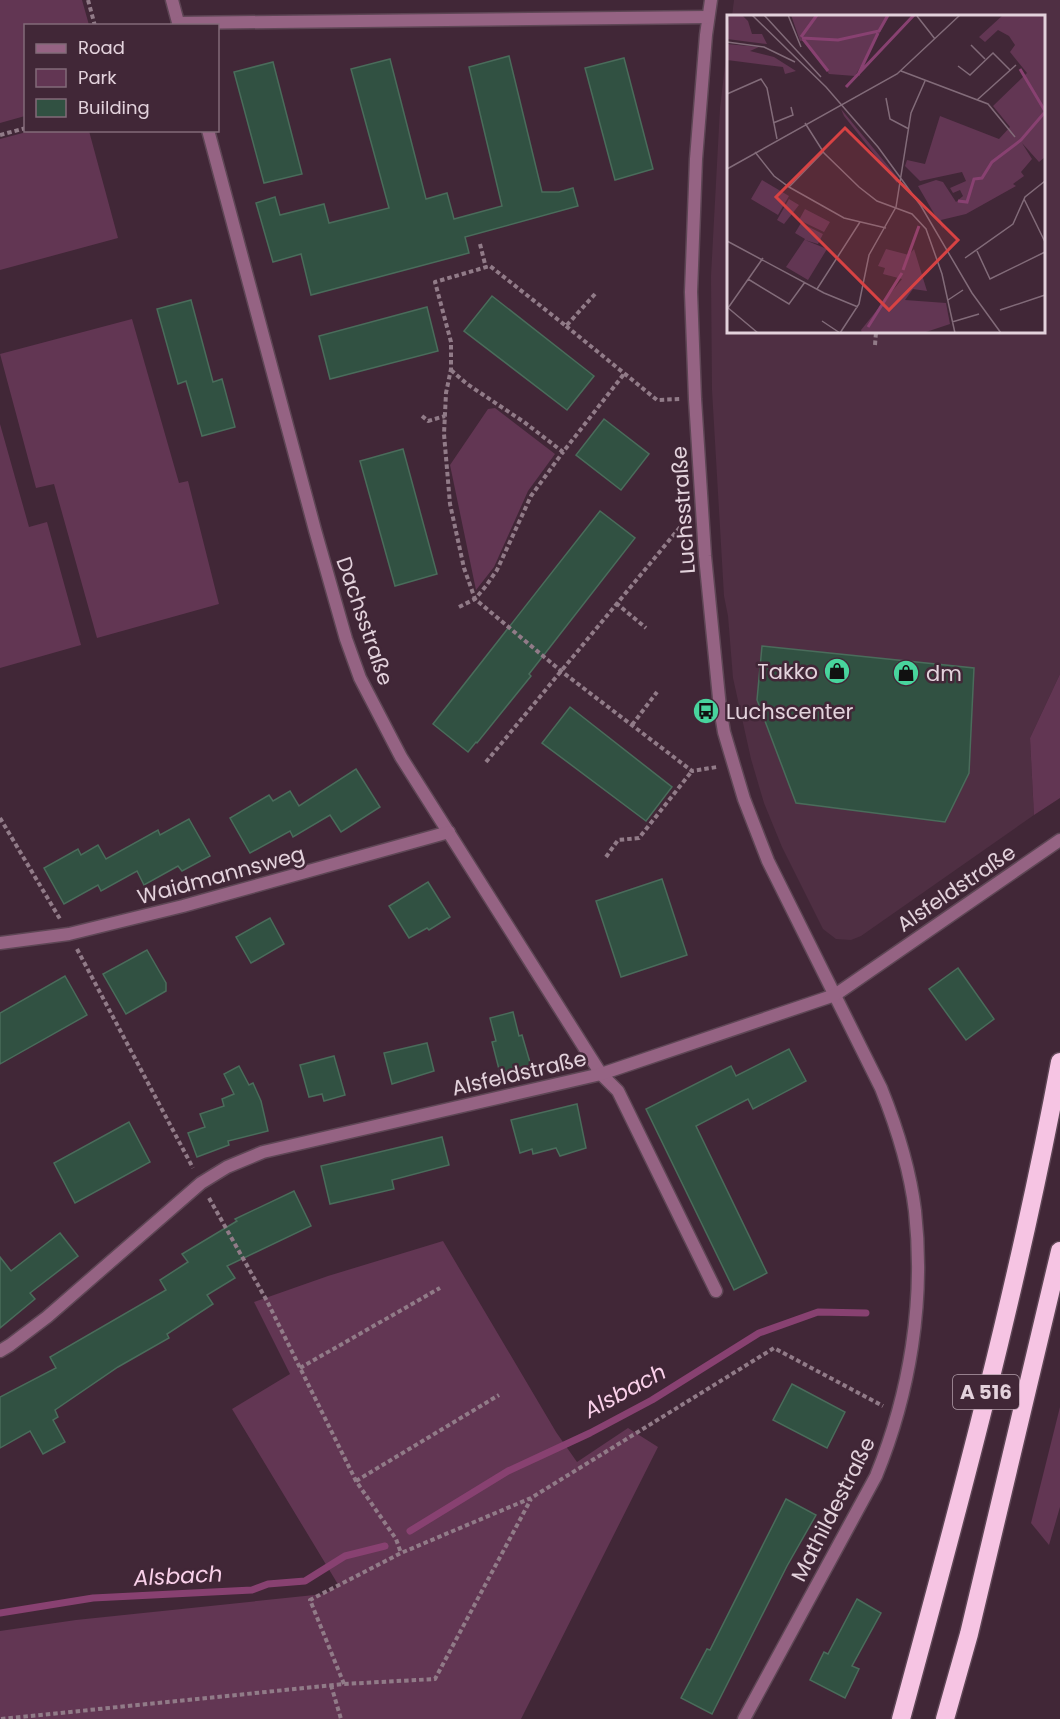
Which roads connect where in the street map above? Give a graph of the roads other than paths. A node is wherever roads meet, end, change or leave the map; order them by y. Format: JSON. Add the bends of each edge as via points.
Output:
{"nodes":[{"id":1,"x":172,"y":0,"type":"edge"},
{"id":2,"x":711,"y":0,"type":"edge"},
{"id":3,"x":708,"y":17,"type":"junction"},
{"id":4,"x":178,"y":24,"type":"edge"},
{"id":5,"x":209,"y":132,"type":"edge"},
{"id":6,"x":449,"y":832,"type":"junction"},
{"id":7,"x":1060,"y":840,"type":"edge"},
{"id":8,"x":0,"y":943,"type":"edge"},
{"id":9,"x":835,"y":995,"type":"junction"},
{"id":10,"x":1060,"y":1062,"type":"edge"},
{"id":11,"x":601,"y":1074,"type":"junction"},
{"id":12,"x":1060,"y":1251,"type":"edge"},
{"id":13,"x":716,"y":1291,"type":"dead end"},
{"id":14,"x":0,"y":1351,"type":"edge"},
{"id":15,"x":744,"y":1719,"type":"edge"},
{"id":16,"x":901,"y":1719,"type":"edge"},
{"id":17,"x":945,"y":1719,"type":"edge"}],
"edges":[{"from":1,"to":4,"type":"street"},
{"from":2,"to":3,"type":"street","name":"Luchsstraße"},
{"from":3,"to":4,"type":"street"},
{"from":3,"to":9,"type":"street","name":"Luchsstraße","via":[[691,256],[695,399],[720,708],[744,799],[768,861]]},
{"from":5,"to":6,"type":"street","name":"Dachsstraße","via":[[346,639],[379,717]]},
{"from":6,"to":8,"type":"street","name":"Waidmannsweg","via":[[183,906],[69,934]]},
{"from":6,"to":11,"type":"street","name":"Dachsstraße"},
{"from":7,"to":9,"type":"street","name":"Alsfeldstraße"},
{"from":9,"to":11,"type":"street","name":"Alsfeldstraße"},
{"from":9,"to":15,"type":"street","name":"Mathildestraße","via":[[881,1088],[907,1166],[918,1258],[915,1326],[898,1414],[876,1476]]},
{"from":10,"to":16,"type":"highway","number":"A 516","via":[[1037,1181],[955,1520]]},
{"from":11,"to":13,"type":"street","name":"Dachsstraße","via":[[618,1091]]},
{"from":11,"to":14,"type":"street","name":"Alsfeldstraße","via":[[263,1152],[227,1167],[201,1183],[47,1317]]},
{"from":12,"to":17,"type":"highway","number":"A 516","via":[[969,1634]]}]}
